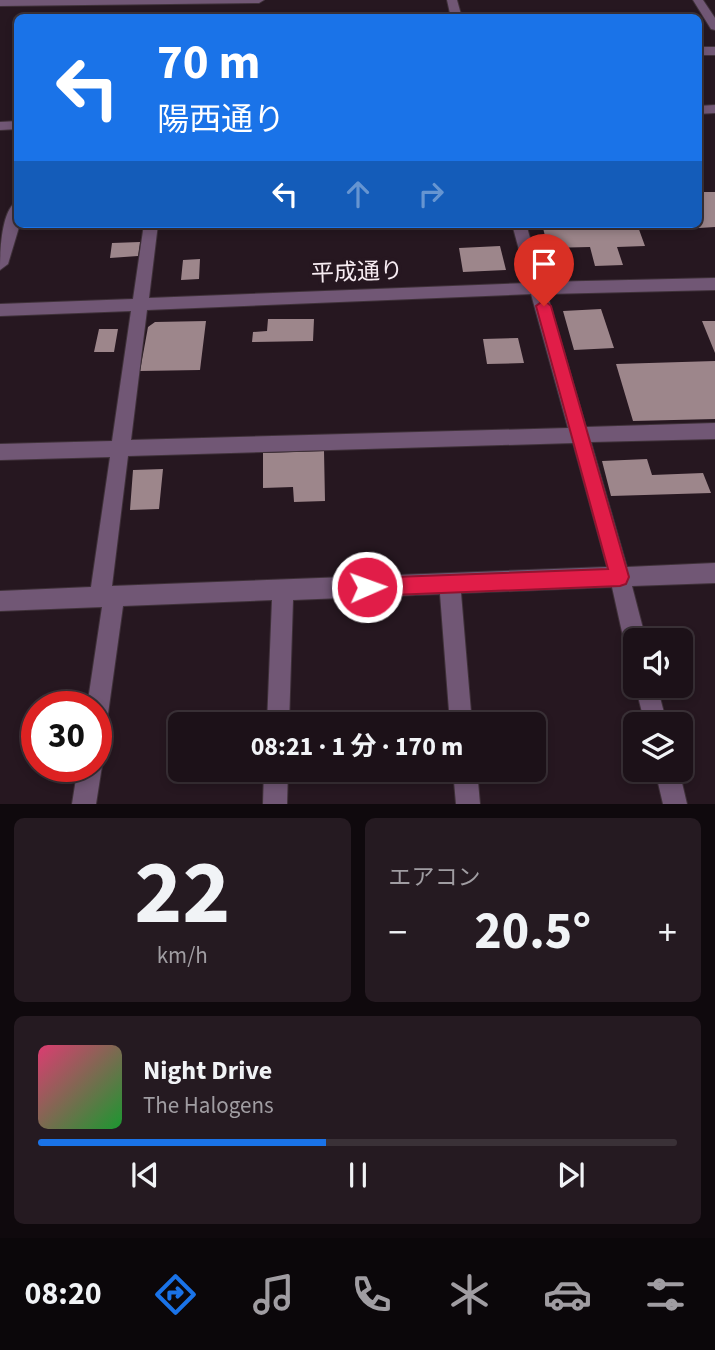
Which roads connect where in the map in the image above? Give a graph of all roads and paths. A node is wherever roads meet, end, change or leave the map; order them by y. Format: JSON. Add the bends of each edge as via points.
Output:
{"nodes":[{"id":1,"x":259,"y":0,"type":"edge"},
{"id":2,"x":698,"y":0,"type":"edge"},
{"id":3,"x":77,"y":1,"type":"edge"},
{"id":4,"x":185,"y":1,"type":"edge"},
{"id":5,"x":0,"y":4,"type":"edge"},
{"id":6,"x":715,"y":27,"type":"edge"},
{"id":7,"x":14,"y":219,"type":"edge"},
{"id":8,"x":150,"y":228,"type":"edge"},
{"id":9,"x":520,"y":228,"type":"edge"},
{"id":10,"x":0,"y":264,"type":"edge"},
{"id":11,"x":715,"y":284,"type":"edge"},
{"id":12,"x":538,"y":288,"type":"junction"},
{"id":13,"x":141,"y":303,"type":"junction"},
{"id":14,"x":0,"y":310,"type":"edge"},
{"id":15,"x":715,"y":431,"type":"edge"},
{"id":16,"x":579,"y":434,"type":"junction"},
{"id":17,"x":120,"y":446,"type":"junction"},
{"id":18,"x":0,"y":452,"type":"edge"},
{"id":19,"x":715,"y":573,"type":"edge"},
{"id":20,"x":620,"y":577,"type":"junction"},
{"id":21,"x":450,"y":584,"type":"junction"},
{"id":22,"x":283,"y":590,"type":"junction"},
{"id":23,"x":107,"y":597,"type":"junction"},
{"id":24,"x":0,"y":601,"type":"edge"},
{"id":25,"x":632,"y":628,"type":"edge"},
{"id":26,"x":99,"y":691,"type":"edge"},
{"id":27,"x":278,"y":712,"type":"edge"},
{"id":28,"x":460,"y":712,"type":"edge"},
{"id":29,"x":87,"y":782,"type":"edge"},
{"id":30,"x":276,"y":782,"type":"edge"},
{"id":31,"x":466,"y":782,"type":"edge"},
{"id":32,"x":670,"y":782,"type":"edge"},
{"id":33,"x":84,"y":804,"type":"edge"},
{"id":34,"x":275,"y":804,"type":"edge"},
{"id":35,"x":468,"y":804,"type":"edge"},
{"id":36,"x":675,"y":804,"type":"edge"}],
"edges":[{"from":1,"to":4,"type":"street"},
{"from":2,"to":6,"type":"street"},
{"from":3,"to":4,"type":"street"},
{"from":3,"to":5,"type":"street"},
{"from":7,"to":10,"type":"street"},
{"from":8,"to":13,"type":"street"},
{"from":9,"to":12,"type":"street"},
{"from":11,"to":12,"type":"street","name":"平成通り"},
{"from":12,"to":13,"type":"street","name":"平成通り"},
{"from":12,"to":16,"type":"street"},
{"from":13,"to":14,"type":"street","name":"平成通り"},
{"from":13,"to":17,"type":"street"},
{"from":15,"to":16,"type":"street"},
{"from":16,"to":17,"type":"street"},
{"from":16,"to":20,"type":"street"},
{"from":17,"to":18,"type":"street"},
{"from":17,"to":23,"type":"street"},
{"from":19,"to":20,"type":"street"},
{"from":20,"to":21,"type":"street"},
{"from":20,"to":25,"type":"street"},
{"from":21,"to":22,"type":"street"},
{"from":21,"to":28,"type":"street"},
{"from":22,"to":23,"type":"street"},
{"from":22,"to":27,"type":"street"},
{"from":23,"to":24,"type":"street"},
{"from":23,"to":26,"type":"street"},
{"from":29,"to":33,"type":"street"},
{"from":30,"to":34,"type":"street"},
{"from":31,"to":35,"type":"street"},
{"from":32,"to":36,"type":"street"}]}
